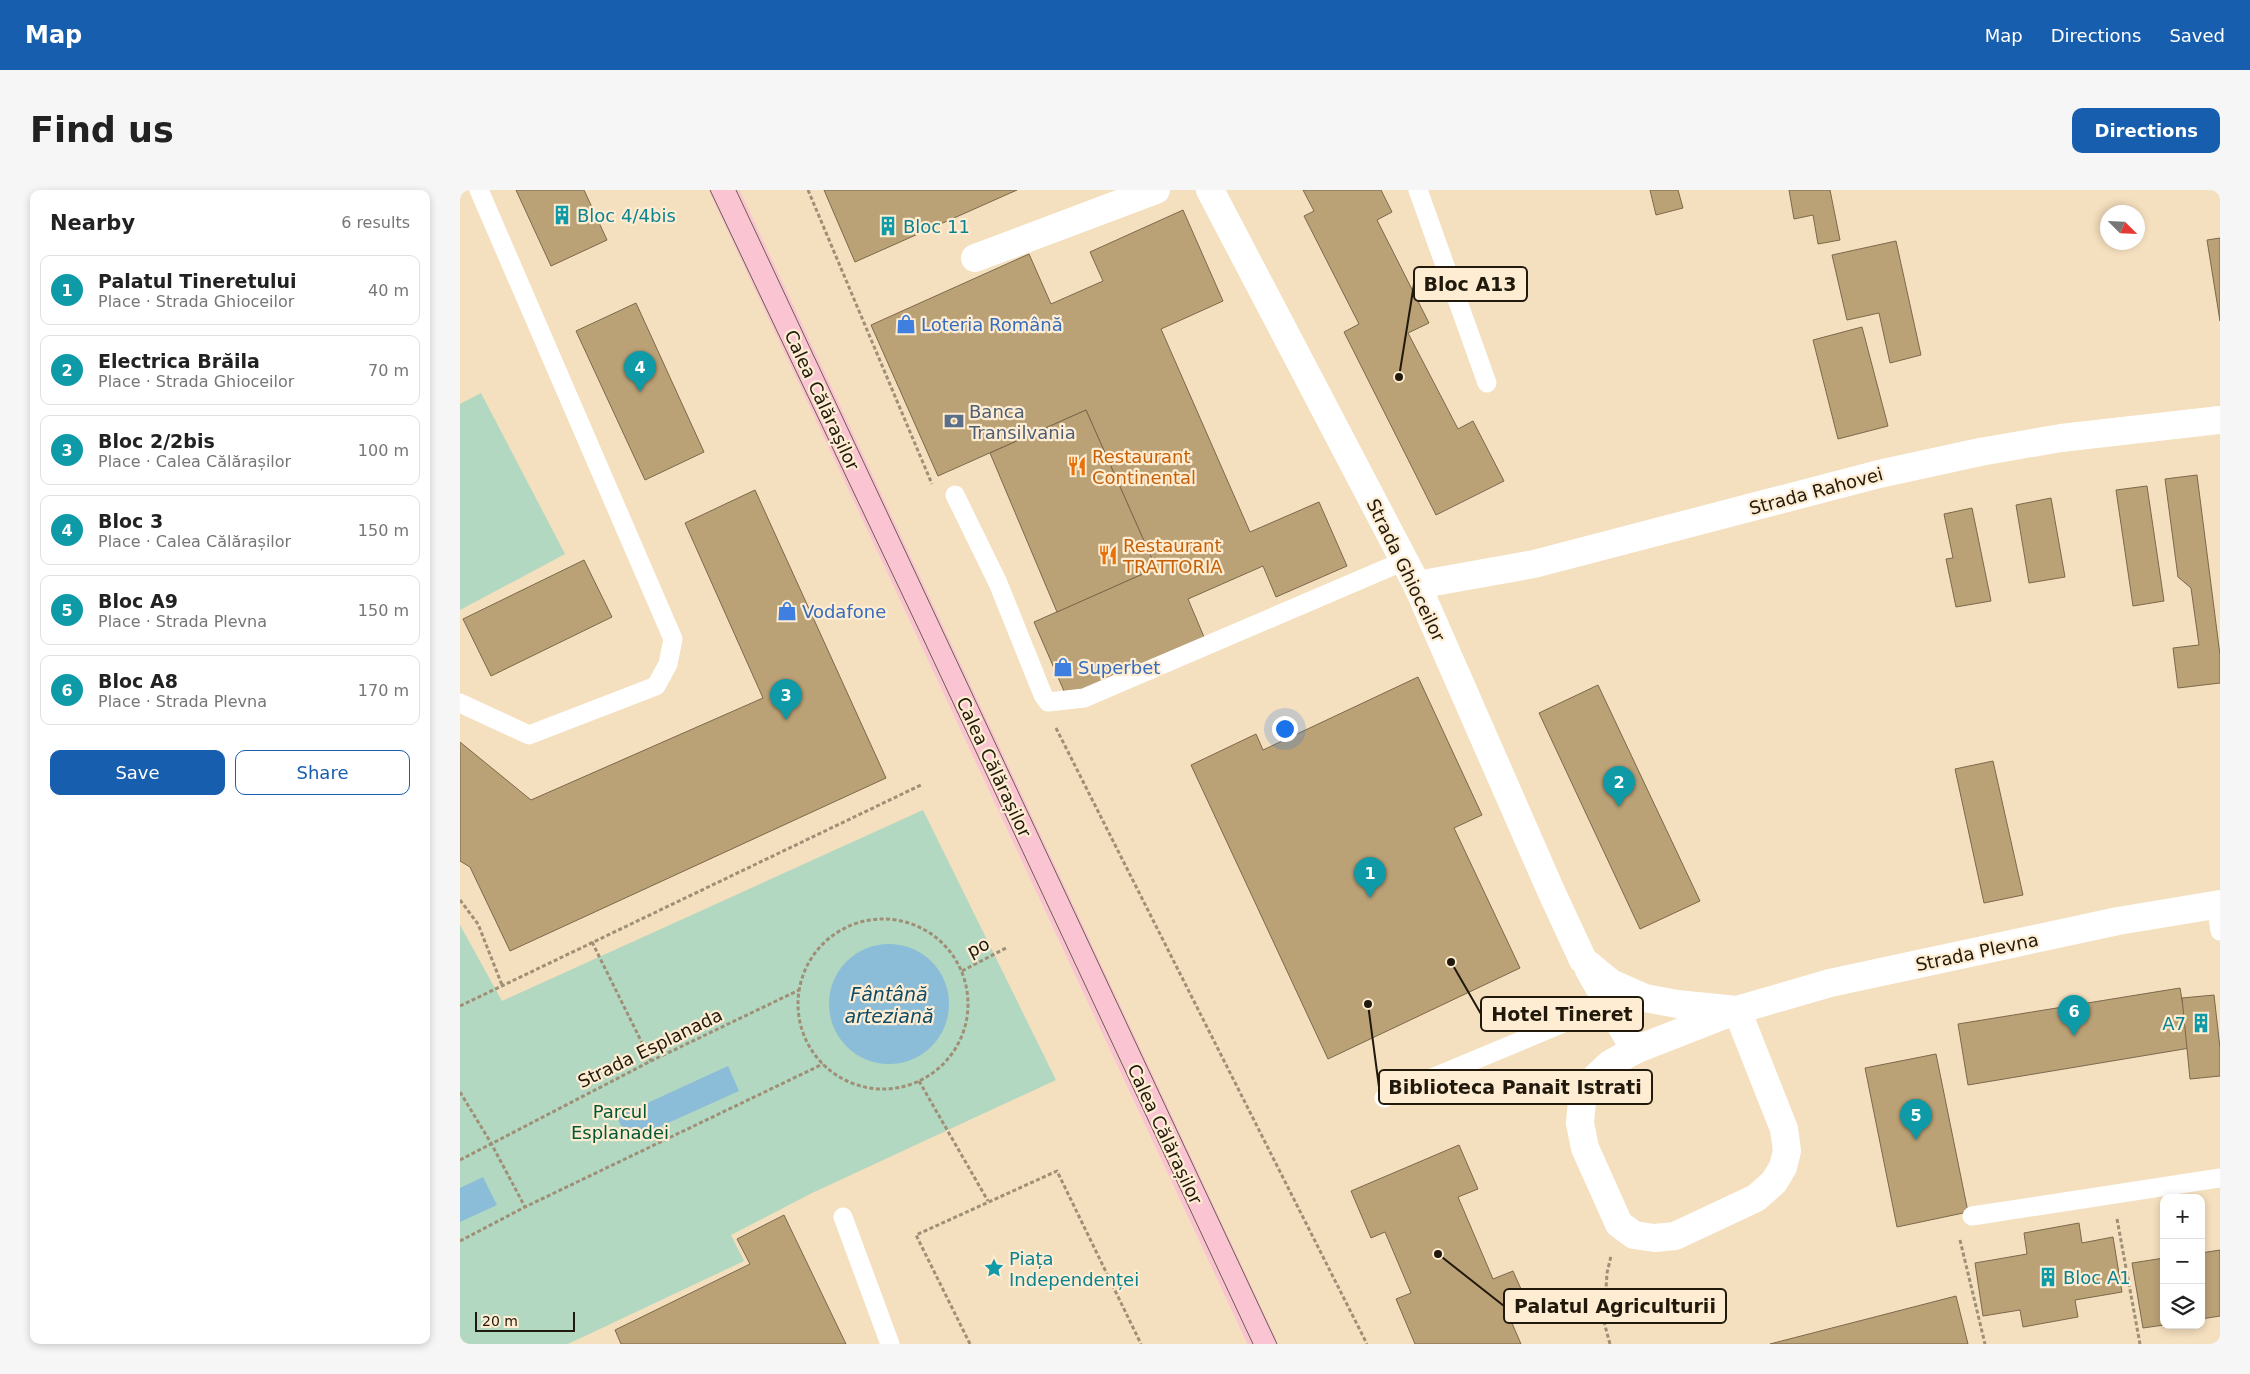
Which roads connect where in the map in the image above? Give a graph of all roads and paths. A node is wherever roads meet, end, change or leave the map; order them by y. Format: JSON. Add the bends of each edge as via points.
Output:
{"nodes":[{"id":1,"x":479,"y":190,"type":"edge"},
{"id":2,"x":724,"y":190,"type":"edge"},
{"id":3,"x":808,"y":190,"type":"edge"},
{"id":4,"x":1156,"y":190,"type":"edge"},
{"id":5,"x":1210,"y":190,"type":"edge"},
{"id":6,"x":1418,"y":190,"type":"edge"},
{"id":7,"x":975,"y":258,"type":"dead end"},
{"id":8,"x":1487,"y":383,"type":"dead end"},
{"id":9,"x":2220,"y":420,"type":"edge"},
{"id":10,"x":936,"y":491,"type":"dead end"},
{"id":11,"x":956,"y":495,"type":"dead end"},
{"id":12,"x":1404,"y":561,"type":"junction"},
{"id":13,"x":1417,"y":585,"type":"junction"},
{"id":14,"x":460,"y":703,"type":"edge"},
{"id":15,"x":1055,"y":727,"type":"dead end"},
{"id":16,"x":923,"y":784,"type":"dead end"},
{"id":17,"x":460,"y":900,"type":"edge"},
{"id":18,"x":2219,"y":913,"type":"edge"},
{"id":19,"x":592,"y":942,"type":"junction"},
{"id":20,"x":1006,"y":948,"type":"dead end"},
{"id":21,"x":1583,"y":960,"type":"junction"},
{"id":22,"x":962,"y":971,"type":"junction"},
{"id":23,"x":502,"y":985,"type":"junction"},
{"id":24,"x":799,"y":990,"type":"junction"},
{"id":25,"x":1609,"y":1004,"type":"junction"},
{"id":26,"x":460,"y":1006,"type":"edge"},
{"id":27,"x":1737,"y":1010,"type":"junction"},
{"id":28,"x":1635,"y":1050,"type":"junction"},
{"id":29,"x":651,"y":1061,"type":"junction"},
{"id":30,"x":823,"y":1064,"type":"junction"},
{"id":31,"x":919,"y":1081,"type":"junction"},
{"id":32,"x":460,"y":1092,"type":"edge"},
{"id":33,"x":1384,"y":1098,"type":"dead end"},
{"id":34,"x":491,"y":1143,"type":"junction"},
{"id":35,"x":460,"y":1160,"type":"edge"},
{"id":36,"x":2220,"y":1178,"type":"edge"},
{"id":37,"x":2112,"y":1194,"type":"junction"},
{"id":38,"x":988,"y":1200,"type":"junction"},
{"id":39,"x":525,"y":1207,"type":"junction"},
{"id":40,"x":1972,"y":1216,"type":"joint"},
{"id":41,"x":843,"y":1217,"type":"dead end"},
{"id":42,"x":1619,"y":1224,"type":"junction"},
{"id":43,"x":460,"y":1241,"type":"edge"},
{"id":44,"x":890,"y":1344,"type":"edge"},
{"id":45,"x":970,"y":1344,"type":"edge"},
{"id":46,"x":1141,"y":1344,"type":"edge"},
{"id":47,"x":1263,"y":1344,"type":"edge"},
{"id":48,"x":1367,"y":1344,"type":"edge"},
{"id":49,"x":1610,"y":1344,"type":"edge"},
{"id":50,"x":1985,"y":1344,"type":"edge"},
{"id":51,"x":2140,"y":1344,"type":"edge"}],
"edges":[{"from":1,"to":14,"type":"lane","via":[[673,639],[668,664],[656,686],[529,736]]},
{"from":2,"to":47,"type":"main road","name":"Calea Călărașilor"},
{"from":3,"to":10,"type":"path"},
{"from":4,"to":7,"type":"street"},
{"from":5,"to":12,"type":"street","name":"Strada Ghioceilor"},
{"from":6,"to":8,"type":"lane"},
{"from":9,"to":13,"type":"street","name":"Strada Rahovei","via":[[2061,438],[1980,452],[1879,474],[1534,564]]},
{"from":11,"to":12,"type":"lane","via":[[1048,702],[1084,698]]},
{"from":12,"to":13,"type":"street","name":"Strada Ghioceilor"},
{"from":13,"to":21,"type":"street","name":"Strada Ghioceilor"},
{"from":15,"to":48,"type":"path"},
{"from":16,"to":19,"type":"path"},
{"from":17,"to":23,"type":"path","via":[[478,924]]},
{"from":18,"to":27,"type":"street","name":"Strada Plevna","via":[[2118,921],[1840,981]]},
{"from":19,"to":23,"type":"path"},
{"from":19,"to":29,"type":"path"},
{"from":20,"to":22,"type":"path","name":"po"},
{"from":21,"to":25,"type":"street","name":"Strada Ghioceilor"},
{"from":21,"to":27,"type":"street","name":"Strada Ghioceilor","via":[[1611,983],[1645,998]]},
{"from":22,"to":24,"type":"path","via":[[948,947],[927,930],[901,920],[874,919],[847,927],[825,942],[808,964]]},
{"from":22,"to":31,"type":"path","via":[[968,996],[966,1022],[957,1046],[941,1067]]},
{"from":23,"to":26,"type":"path"},
{"from":24,"to":29,"type":"path","name":"Strada Esplanada"},
{"from":24,"to":30,"type":"path","via":[[799,1017],[808,1043]]},
{"from":25,"to":28,"type":"street","name":"Strada Ghioceilor"},
{"from":25,"to":33,"type":"lane"},
{"from":27,"to":28,"type":"street","name":"Strada Plevna"},
{"from":27,"to":42,"type":"street","via":[[1784,1129],[1787,1151],[1783,1167],[1774,1182],[1756,1198],[1675,1236],[1654,1238],[1634,1235]]},
{"from":28,"to":42,"type":"street","name":"Strada Plevna","via":[[1610,1064],[1594,1080],[1581,1108],[1585,1148]]},
{"from":29,"to":34,"type":"path","name":"Strada Esplanada"},
{"from":30,"to":31,"type":"path","via":[[844,1080],[868,1088],[894,1089]]},
{"from":30,"to":39,"type":"path"},
{"from":31,"to":38,"type":"path"},
{"from":32,"to":34,"type":"path"},
{"from":34,"to":35,"type":"path","name":"Strada Esplanada"},
{"from":34,"to":39,"type":"path"},
{"from":36,"to":37,"type":"lane"},
{"from":37,"to":40,"type":"lane"},
{"from":37,"to":51,"type":"path"},
{"from":38,"to":45,"type":"path","via":[[916,1235]]},
{"from":38,"to":46,"type":"path","via":[[1057,1171]]},
{"from":39,"to":43,"type":"path"},
{"from":40,"to":50,"type":"path","via":[[1960,1238]]},
{"from":41,"to":44,"type":"lane"},
{"from":42,"to":49,"type":"path","via":[[1607,1273],[1604,1322]]}]}
